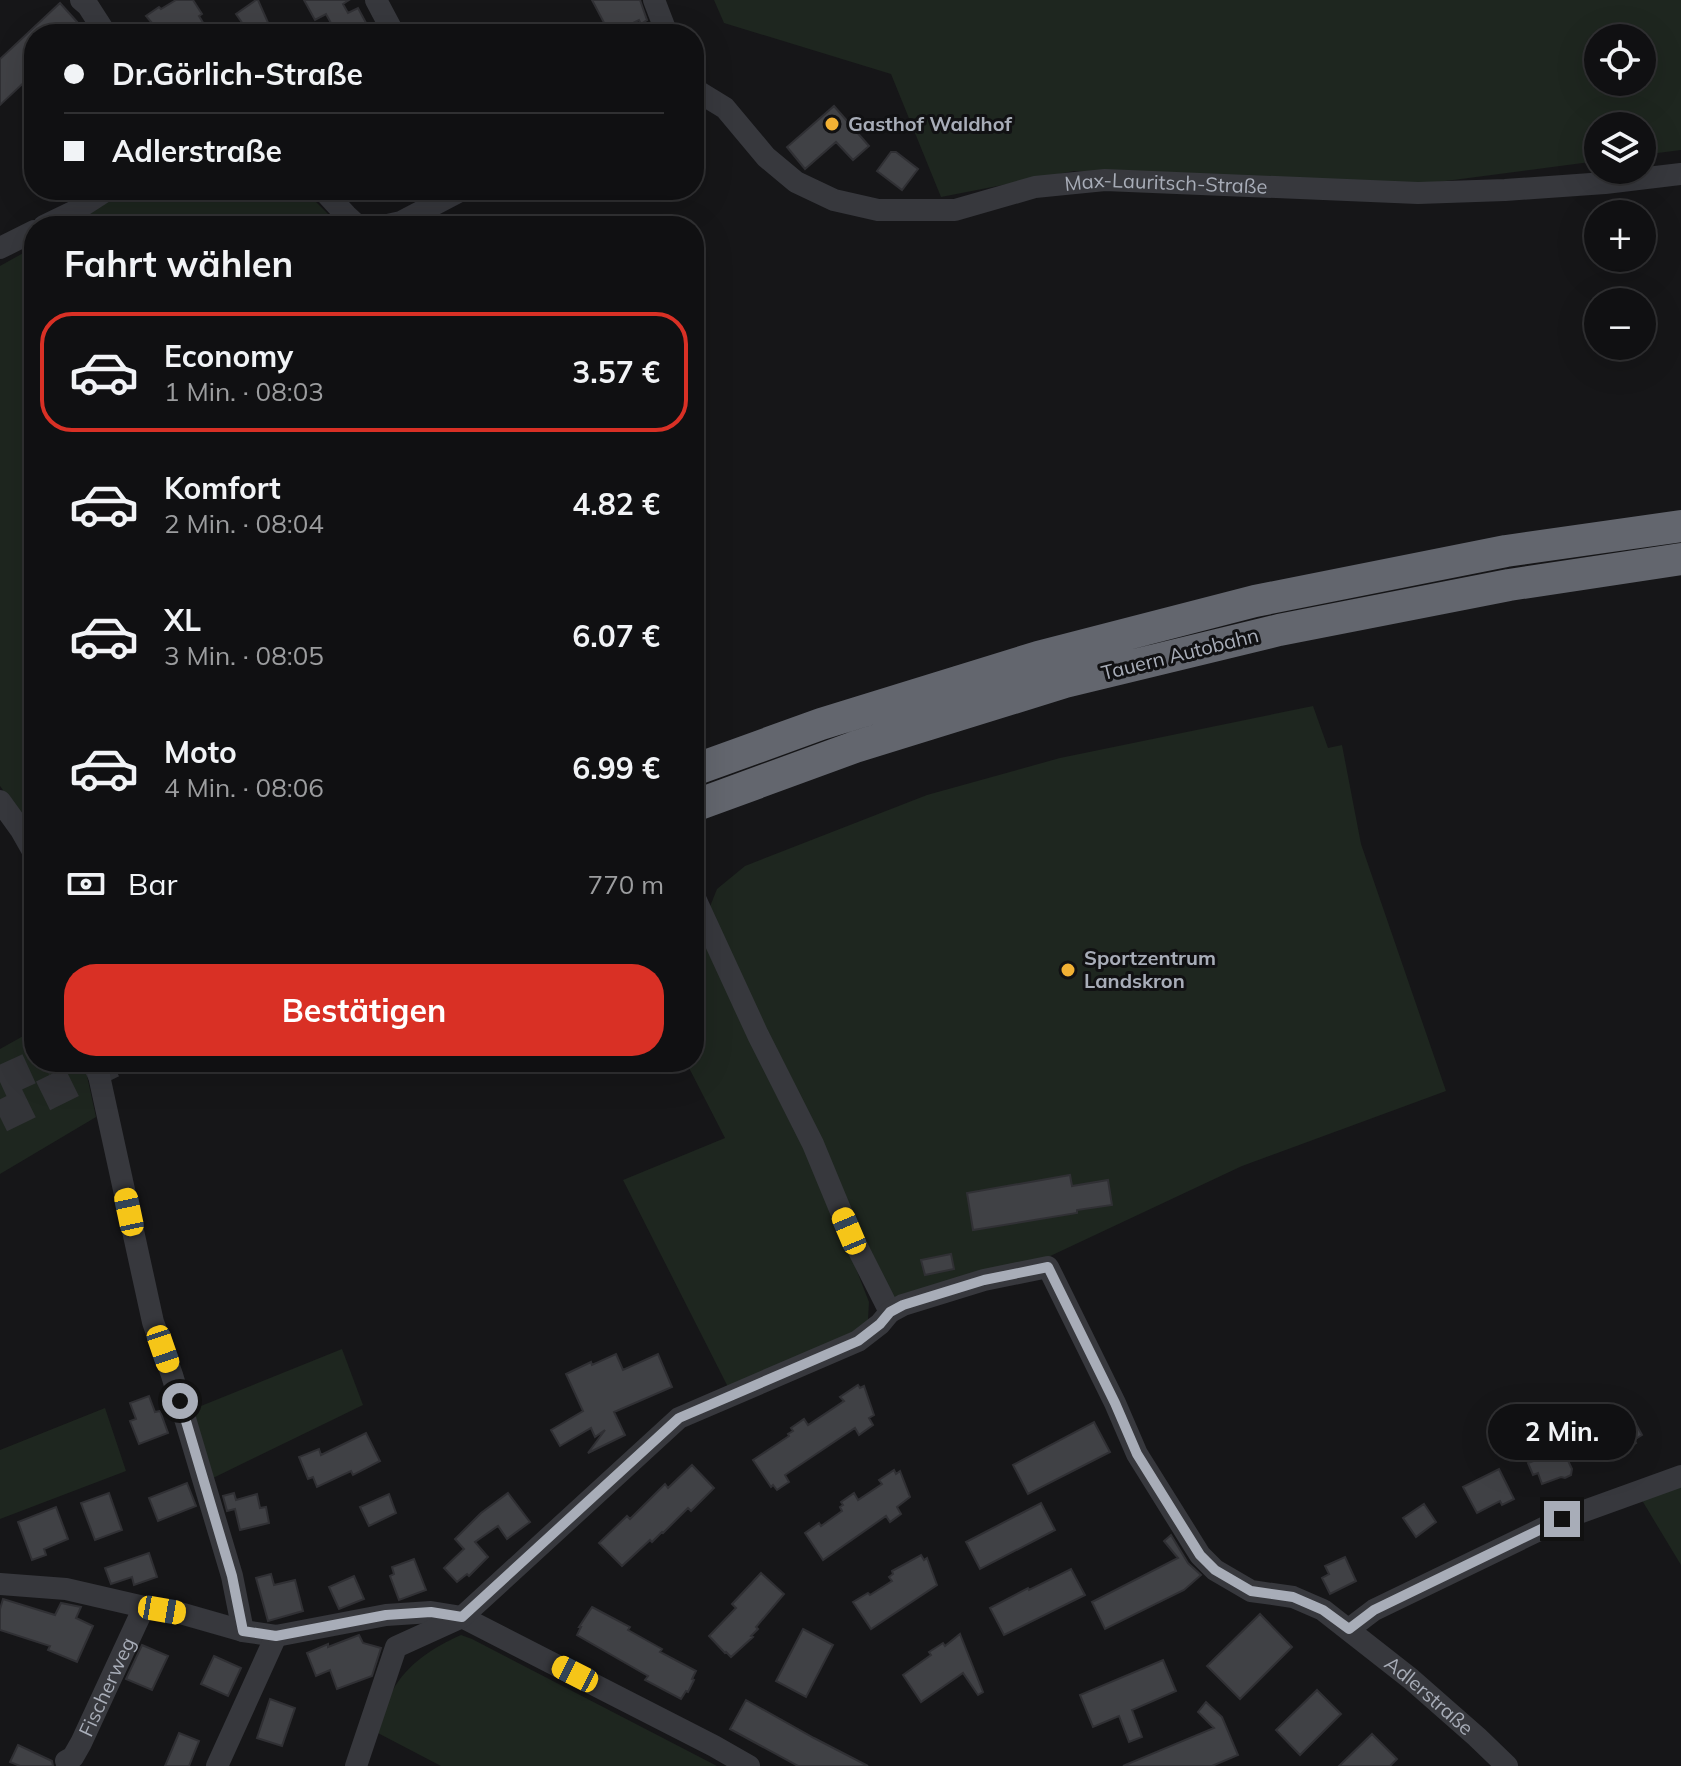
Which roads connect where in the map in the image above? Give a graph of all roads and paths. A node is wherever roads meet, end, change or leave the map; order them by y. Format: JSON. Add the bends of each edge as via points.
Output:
{"nodes":[{"id":1,"x":81,"y":0,"type":"edge"},
{"id":2,"x":376,"y":0,"type":"edge"},
{"id":3,"x":654,"y":0,"type":"edge"},
{"id":4,"x":100,"y":24,"type":"edge"},
{"id":5,"x":389,"y":24,"type":"edge"},
{"id":6,"x":663,"y":24,"type":"edge"},
{"id":7,"x":704,"y":95,"type":"edge"},
{"id":8,"x":1681,"y":174,"type":"edge"},
{"id":9,"x":92,"y":200,"type":"edge"},
{"id":10,"x":332,"y":200,"type":"edge"},
{"id":11,"x":443,"y":200,"type":"edge"},
{"id":12,"x":65,"y":216,"type":"edge"},
{"id":13,"x":347,"y":216,"type":"edge"},
{"id":14,"x":412,"y":216,"type":"edge"},
{"id":15,"x":24,"y":236,"type":"edge"},
{"id":16,"x":0,"y":248,"type":"edge"},
{"id":17,"x":1681,"y":526,"type":"edge"},
{"id":18,"x":1681,"y":559,"type":"edge"},
{"id":19,"x":704,"y":766,"type":"edge"},
{"id":20,"x":0,"y":801,"type":"edge"},
{"id":21,"x":704,"y":802,"type":"edge"},
{"id":22,"x":24,"y":835,"type":"edge"},
{"id":23,"x":704,"y":918,"type":"edge"},
{"id":24,"x":98,"y":1072,"type":"edge"},
{"id":25,"x":890,"y":1312,"type":"junction"},
{"id":26,"x":1681,"y":1476,"type":"edge"},
{"id":27,"x":0,"y":1584,"type":"edge"},
{"id":28,"x":144,"y":1607,"type":"junction"},
{"id":29,"x":386,"y":1615,"type":"junction"},
{"id":30,"x":462,"y":1617,"type":"junction"},
{"id":31,"x":1349,"y":1629,"type":"junction"},
{"id":32,"x":243,"y":1631,"type":"junction"},
{"id":33,"x":276,"y":1636,"type":"junction"},
{"id":34,"x":396,"y":1647,"type":"junction"},
{"id":35,"x":66,"y":1761,"type":"dead end"},
{"id":36,"x":217,"y":1766,"type":"edge"},
{"id":37,"x":356,"y":1766,"type":"edge"},
{"id":38,"x":749,"y":1766,"type":"edge"},
{"id":39,"x":1507,"y":1766,"type":"edge"}],
"edges":[{"from":1,"to":4,"type":"street"},
{"from":2,"to":5,"type":"street"},
{"from":3,"to":6,"type":"street"},
{"from":7,"to":8,"type":"street","name":"Max-Lauritsch-Straße","via":[[725,108],[766,157],[796,182],[834,200],[878,210],[955,210],[1035,187],[1105,180],[1418,193]]},
{"from":9,"to":12,"type":"street"},
{"from":10,"to":13,"type":"street"},
{"from":11,"to":14,"type":"street"},
{"from":15,"to":16,"type":"street"},
{"from":17,"to":19,"type":"highway","name":"Tauern Autobahn","via":[[1506,551],[1255,601],[1038,657]]},
{"from":18,"to":21,"type":"highway","name":"Tauern Autobahn","via":[[1509,585],[1279,630],[1080,678],[855,747]]},
{"from":20,"to":22,"type":"street"},
{"from":23,"to":25,"type":"street"},
{"from":24,"to":32,"type":"street","via":[[153,1322],[232,1576]]},
{"from":25,"to":30,"type":"street","via":[[858,1341],[679,1418]]},
{"from":25,"to":31,"type":"street","name":"Adlerstraße","via":[[984,1280],[1048,1267],[1137,1454],[1200,1555],[1251,1591],[1293,1597]]},
{"from":26,"to":31,"type":"street","via":[[1562,1519],[1374,1610]]},
{"from":27,"to":28,"type":"street","via":[[66,1589]]},
{"from":28,"to":32,"type":"street"},
{"from":28,"to":35,"type":"street","name":"Fischerweg","via":[[81,1743]]},
{"from":29,"to":30,"type":"street","via":[[431,1612]]},
{"from":29,"to":33,"type":"street"},
{"from":29,"to":34,"type":"street"},
{"from":30,"to":34,"type":"street"},
{"from":30,"to":38,"type":"street"},
{"from":31,"to":39,"type":"street","name":"Adlerstraße"},
{"from":32,"to":33,"type":"street"},
{"from":33,"to":36,"type":"street"},
{"from":34,"to":37,"type":"street"}]}
